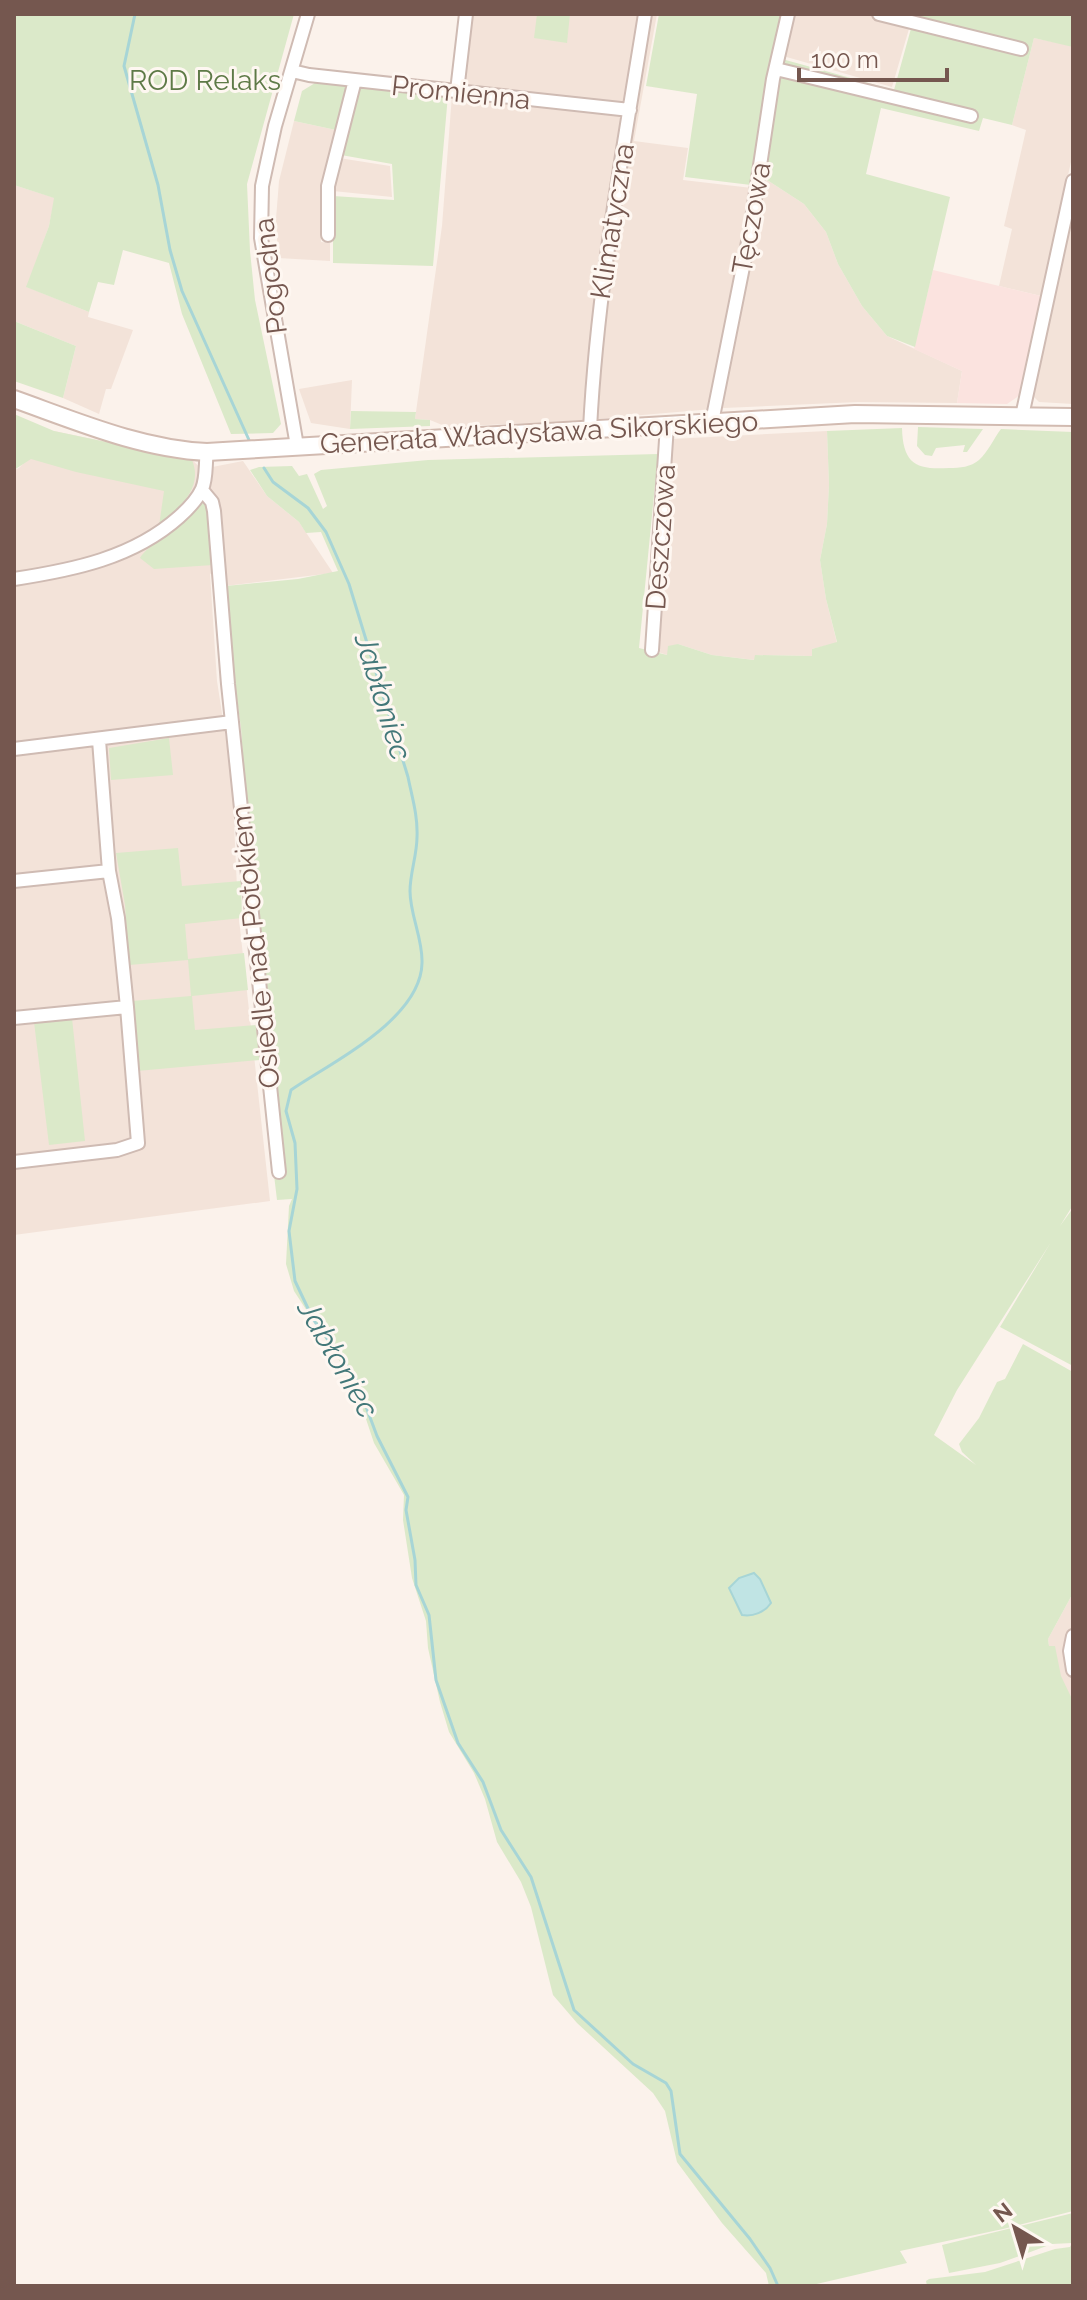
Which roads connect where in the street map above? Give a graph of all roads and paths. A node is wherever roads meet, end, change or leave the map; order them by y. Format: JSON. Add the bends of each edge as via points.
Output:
{"nodes":[{"id":1,"x":308,"y":14,"type":"edge"},
{"id":2,"x":466,"y":14,"type":"edge"},
{"id":3,"x":645,"y":14,"type":"edge"},
{"id":4,"x":788,"y":14,"type":"edge"},
{"id":5,"x":879,"y":14,"type":"edge"},
{"id":6,"x":1021,"y":49,"type":"dead end"},
{"id":7,"x":776,"y":69,"type":"junction"},
{"id":8,"x":292,"y":71,"type":"junction"},
{"id":9,"x":355,"y":80,"type":"junction"},
{"id":10,"x":457,"y":91,"type":"junction"},
{"id":11,"x":630,"y":110,"type":"junction"},
{"id":12,"x":971,"y":116,"type":"dead end"},
{"id":13,"x":1073,"y":181,"type":"edge"},
{"id":14,"x":328,"y":235,"type":"dead end"},
{"id":15,"x":14,"y":399,"type":"edge"},
{"id":16,"x":1022,"y":416,"type":"junction"},
{"id":17,"x":1073,"y":417,"type":"edge"},
{"id":18,"x":713,"y":418,"type":"junction"},
{"id":19,"x":667,"y":425,"type":"junction"},
{"id":20,"x":590,"y":429,"type":"junction"},
{"id":21,"x":297,"y":446,"type":"junction"},
{"id":22,"x":207,"y":452,"type":"junction"},
{"id":23,"x":202,"y":490,"type":"junction"},
{"id":24,"x":14,"y":579,"type":"edge"},
{"id":25,"x":652,"y":650,"type":"dead end"},
{"id":26,"x":232,"y":722,"type":"junction"},
{"id":27,"x":99,"y":740,"type":"junction"},
{"id":28,"x":14,"y":749,"type":"edge"},
{"id":29,"x":109,"y":871,"type":"junction"},
{"id":30,"x":14,"y":881,"type":"edge"},
{"id":31,"x":127,"y":1007,"type":"junction"},
{"id":32,"x":14,"y":1018,"type":"edge"},
{"id":33,"x":14,"y":1162,"type":"edge"},
{"id":34,"x":279,"y":1172,"type":"dead end"},
{"id":35,"x":1073,"y":1636,"type":"edge"},
{"id":36,"x":1073,"y":1670,"type":"edge"}],
"edges":[{"from":1,"to":8,"type":"street","name":"Pogodna"},
{"from":2,"to":10,"type":"street"},
{"from":3,"to":11,"type":"street","name":"Klimatyczna"},
{"from":4,"to":7,"type":"street","name":"Tęczowa"},
{"from":5,"to":6,"type":"street"},
{"from":7,"to":12,"type":"street"},
{"from":7,"to":18,"type":"street","name":"Tęczowa"},
{"from":8,"to":9,"type":"street","name":"Promienna"},
{"from":8,"to":21,"type":"street","name":"Pogodna","via":[[262,186],[261,238]]},
{"from":9,"to":10,"type":"street","name":"Promienna"},
{"from":9,"to":14,"type":"street","via":[[328,186]]},
{"from":10,"to":11,"type":"street","name":"Promienna"},
{"from":11,"to":20,"type":"street","name":"Klimatyczna","via":[[596,332]]},
{"from":13,"to":16,"type":"street"},
{"from":15,"to":22,"type":"street","name":"Generała Władysława Sikorskiego","via":[[158,446]]},
{"from":16,"to":17,"type":"street","name":"Generała Władysława Sikorskiego"},
{"from":16,"to":18,"type":"street","name":"Generała Władysława Sikorskiego"},
{"from":18,"to":19,"type":"street","name":"Generała Władysława Sikorskiego"},
{"from":19,"to":20,"type":"street","name":"Generała Władysława Sikorskiego"},
{"from":19,"to":25,"type":"street","name":"Deszczowa"},
{"from":20,"to":21,"type":"street","name":"Generała Władysława Sikorskiego"},
{"from":21,"to":22,"type":"street","name":"Generała Władysława Sikorskiego"},
{"from":22,"to":23,"type":"street"},
{"from":23,"to":24,"type":"street","via":[[192,506],[154,537],[126,551],[80,568]]},
{"from":23,"to":26,"type":"street","name":"Osiedle nad Potokiem","via":[[214,511]]},
{"from":26,"to":27,"type":"street"},
{"from":26,"to":34,"type":"street","name":"Osiedle nad Potokiem"},
{"from":27,"to":28,"type":"street"},
{"from":27,"to":29,"type":"street"},
{"from":29,"to":30,"type":"street"},
{"from":29,"to":31,"type":"street"},
{"from":31,"to":32,"type":"street"},
{"from":31,"to":33,"type":"street","via":[[138,1143]]},
{"from":35,"to":36,"type":"street"}]}
